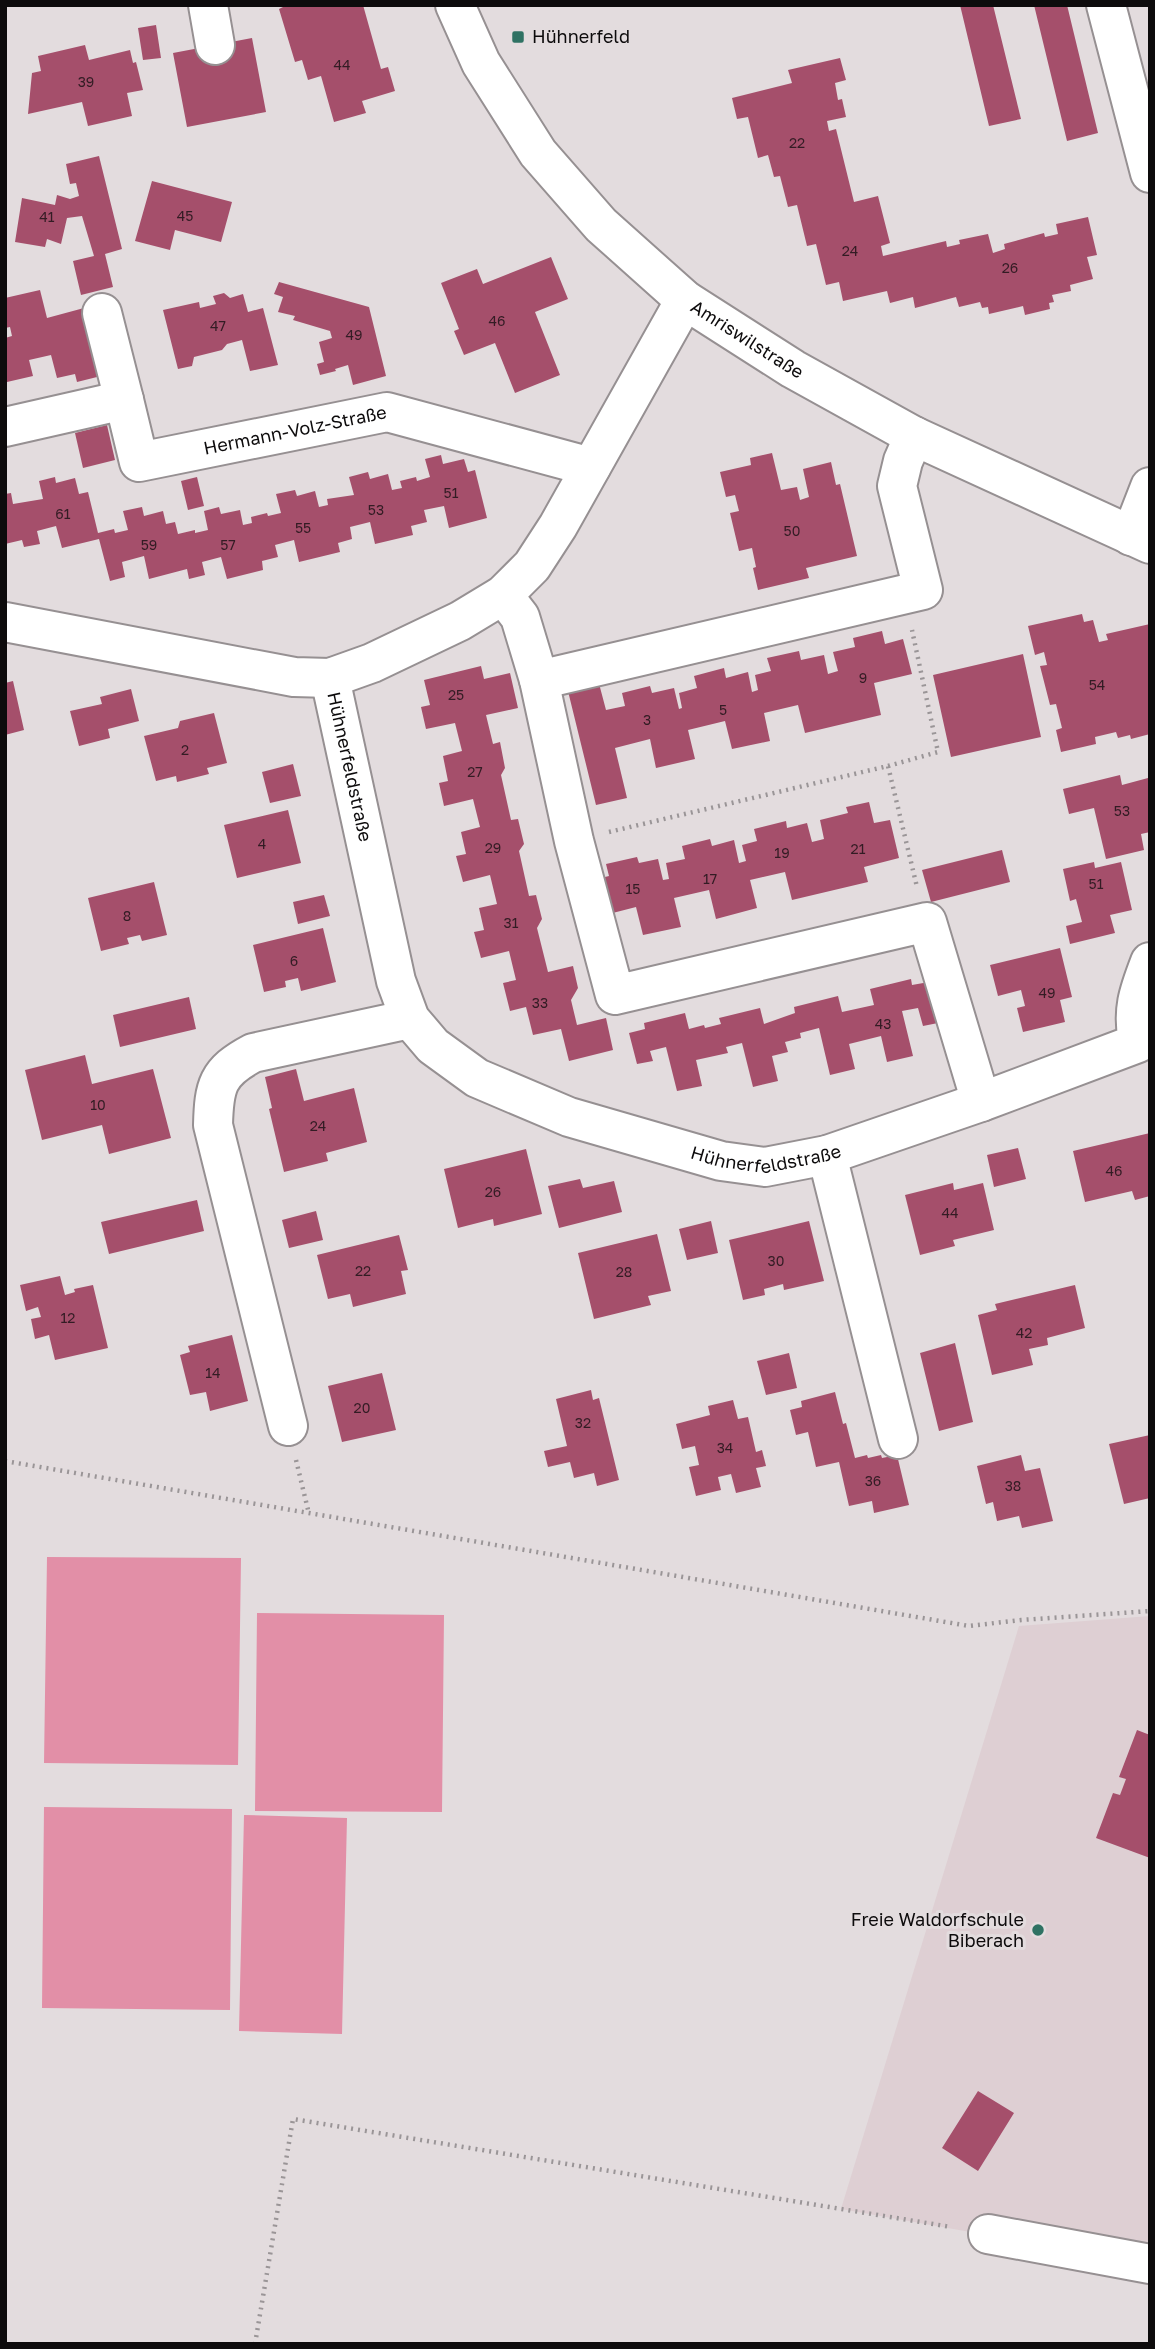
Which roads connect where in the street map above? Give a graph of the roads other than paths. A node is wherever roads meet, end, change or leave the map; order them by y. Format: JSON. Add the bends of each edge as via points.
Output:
{"nodes":[{"id":1,"x":208,"y":5,"type":"edge"},
{"id":2,"x":455,"y":5,"type":"edge"},
{"id":3,"x":1106,"y":5,"type":"edge"},
{"id":4,"x":215,"y":45,"type":"dead end"},
{"id":5,"x":1150,"y":173,"type":"edge"},
{"id":6,"x":685,"y":300,"type":"junction"},
{"id":7,"x":102,"y":313,"type":"dead end"},
{"id":8,"x":124,"y":400,"type":"junction"},
{"id":9,"x":5,"y":427,"type":"edge"},
{"id":10,"x":914,"y":436,"type":"junction"},
{"id":11,"x":591,"y":467,"type":"junction"},
{"id":12,"x":1150,"y":487,"type":"edge"},
{"id":13,"x":1140,"y":540,"type":"edge"},
{"id":14,"x":503,"y":595,"type":"junction"},
{"id":15,"x":5,"y":622,"type":"edge"},
{"id":16,"x":330,"y":678,"type":"junction"},
{"id":17,"x":539,"y":680,"type":"junction"},
{"id":18,"x":1150,"y":962,"type":"edge"},
{"id":19,"x":410,"y":1019,"type":"junction"},
{"id":20,"x":1144,"y":1054,"type":"edge"},
{"id":21,"x":981,"y":1102,"type":"junction"},
{"id":22,"x":827,"y":1155,"type":"junction"},
{"id":23,"x":288,"y":1426,"type":"road end"},
{"id":24,"x":898,"y":1439,"type":"dead end"},
{"id":25,"x":988,"y":2234,"type":"road end"},
{"id":26,"x":1150,"y":2264,"type":"edge"}],
"edges":[{"from":1,"to":4,"type":"street"},
{"from":2,"to":6,"type":"street","name":"Amriswilstraße","via":[[481,64],[538,153],[600,225]]},
{"from":3,"to":5,"type":"street"},
{"from":6,"to":10,"type":"street","name":"Amriswilstraße","via":[[793,369]]},
{"from":6,"to":11,"type":"street","name":"Hühnerfeldstraße"},
{"from":7,"to":8,"type":"street","name":"Hermann-Volz-Straße"},
{"from":8,"to":9,"type":"street"},
{"from":8,"to":11,"type":"street","name":"Hermann-Volz-Straße","via":[[139,462],[387,412]]},
{"from":10,"to":13,"type":"street","name":"Amriswilstraße"},
{"from":10,"to":17,"type":"street","via":[[897,486],[923,590]]},
{"from":11,"to":14,"type":"street","name":"Hühnerfeldstraße","via":[[532,566]]},
{"from":12,"to":13,"type":"street"},
{"from":14,"to":16,"type":"street","name":"Hühnerfeldstraße","via":[[460,621]]},
{"from":14,"to":17,"type":"street","via":[[520,617]]},
{"from":15,"to":16,"type":"street","name":"Hühnerfeldstraße","via":[[294,677]]},
{"from":16,"to":19,"type":"street","name":"Hühnerfeldstraße","via":[[396,981]]},
{"from":17,"to":21,"type":"street","via":[[574,841],[615,995],[928,922]]},
{"from":18,"to":20,"type":"street","name":"Hühnerfeldstraße","via":[[1134,1018]]},
{"from":19,"to":22,"type":"street","name":"Hühnerfeldstraße","via":[[433,1046],[477,1077],[569,1117],[721,1161],[765,1167]]},
{"from":19,"to":23,"type":"street","via":[[253,1053],[221,1076],[214,1095],[213,1125]]},
{"from":20,"to":21,"type":"street","name":"Hühnerfeldstraße"},
{"from":21,"to":22,"type":"street","name":"Hühnerfeldstraße"},
{"from":22,"to":24,"type":"street"},
{"from":25,"to":26,"type":"street"}]}
